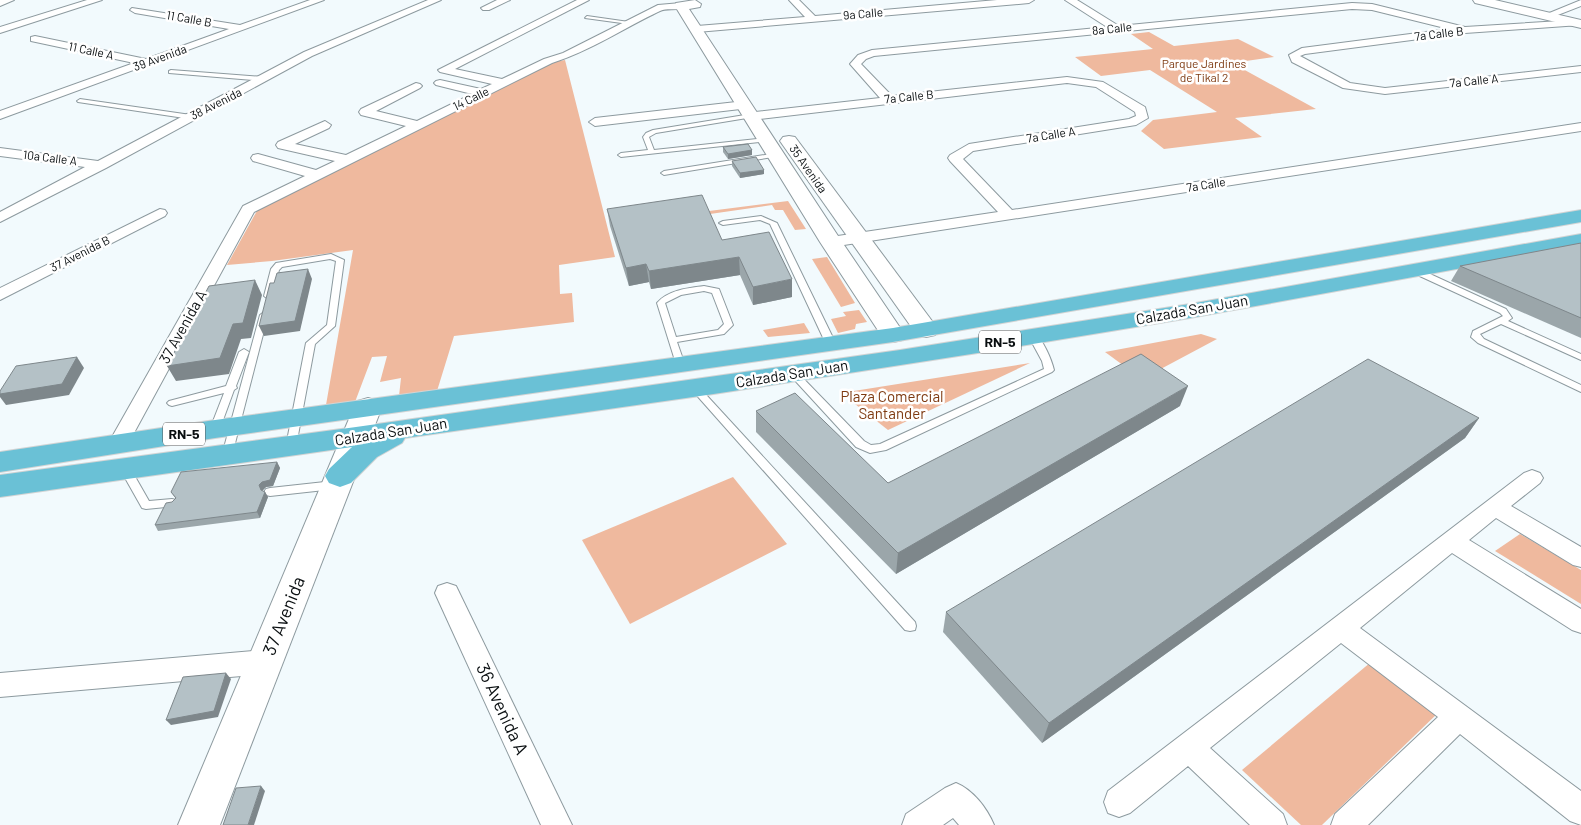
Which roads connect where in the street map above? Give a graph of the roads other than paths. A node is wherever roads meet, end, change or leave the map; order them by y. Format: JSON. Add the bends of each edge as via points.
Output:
{"nodes":[{"id":1,"x":9,"y":0,"type":"edge"},
{"id":2,"x":97,"y":0,"type":"edge"},
{"id":3,"x":319,"y":0,"type":"edge"},
{"id":4,"x":436,"y":0,"type":"edge"},
{"id":5,"x":504,"y":0,"type":"edge"},
{"id":6,"x":584,"y":0,"type":"edge"},
{"id":7,"x":794,"y":0,"type":"edge"},
{"id":8,"x":1029,"y":0,"type":"edge"},
{"id":9,"x":1070,"y":0,"type":"edge"},
{"id":10,"x":1482,"y":0,"type":"edge"},
{"id":11,"x":0,"y":2,"type":"edge"},
{"id":12,"x":289,"y":2,"type":"dead end"},
{"id":13,"x":1581,"y":3,"type":"edge"},
{"id":14,"x":307,"y":4,"type":"junction"},
{"id":15,"x":689,"y":4,"type":"edge"},
{"id":16,"x":486,"y":8,"type":"dead end"},
{"id":17,"x":135,"y":10,"type":"dead end"},
{"id":18,"x":1547,"y":16,"type":"junction"},
{"id":19,"x":587,"y":17,"type":"dead end"},
{"id":20,"x":812,"y":18,"type":"junction"},
{"id":21,"x":629,"y":23,"type":"junction"},
{"id":22,"x":1579,"y":23,"type":"edge"},
{"id":23,"x":242,"y":28,"type":"junction"},
{"id":24,"x":703,"y":28,"type":"junction"},
{"id":25,"x":1116,"y":28,"type":"junction"},
{"id":26,"x":0,"y":30,"type":"edge"},
{"id":27,"x":1465,"y":30,"type":"junction"},
{"id":28,"x":35,"y":39,"type":"dead end"},
{"id":29,"x":1302,"y":51,"type":"joint"},
{"id":30,"x":146,"y":62,"type":"junction"},
{"id":31,"x":1581,"y":69,"type":"edge"},
{"id":32,"x":171,"y":72,"type":"dead end"},
{"id":33,"x":264,"y":79,"type":"junction"},
{"id":34,"x":440,"y":83,"type":"dead end"},
{"id":35,"x":503,"y":83,"type":"junction"},
{"id":36,"x":416,"y":86,"type":"dead end"},
{"id":37,"x":482,"y":93,"type":"junction"},
{"id":38,"x":888,"y":99,"type":"junction"},
{"id":39,"x":10,"y":101,"type":"dead end"},
{"id":40,"x":80,"y":101,"type":"dead end"},
{"id":41,"x":29,"y":105,"type":"junction"},
{"id":42,"x":755,"y":111,"type":"junction"},
{"id":43,"x":0,"y":115,"type":"edge"},
{"id":44,"x":190,"y":117,"type":"junction"},
{"id":45,"x":595,"y":122,"type":"dead end"},
{"id":46,"x":1132,"y":122,"type":"joint"},
{"id":47,"x":325,"y":125,"type":"dead end"},
{"id":48,"x":418,"y":125,"type":"junction"},
{"id":49,"x":1581,"y":127,"type":"edge"},
{"id":50,"x":772,"y":148,"type":"junction"},
{"id":51,"x":0,"y":152,"type":"edge"},
{"id":52,"x":652,"y":152,"type":"junction"},
{"id":53,"x":621,"y":155,"type":"dead end"},
{"id":54,"x":258,"y":158,"type":"dead end"},
{"id":55,"x":348,"y":160,"type":"junction"},
{"id":56,"x":101,"y":164,"type":"junction"},
{"id":57,"x":664,"y":172,"type":"dead end"},
{"id":58,"x":318,"y":175,"type":"junction"},
{"id":59,"x":248,"y":209,"type":"joint"},
{"id":60,"x":160,"y":212,"type":"dead end"},
{"id":61,"x":1008,"y":215,"type":"junction"},
{"id":62,"x":1581,"y":216,"type":"edge"},
{"id":63,"x":0,"y":218,"type":"edge"},
{"id":64,"x":723,"y":224,"type":"dead end"},
{"id":65,"x":858,"y":238,"type":"junction"},
{"id":66,"x":1581,"y":240,"type":"edge"},
{"id":67,"x":831,"y":242,"type":"junction"},
{"id":68,"x":1414,"y":270,"type":"junction"},
{"id":69,"x":0,"y":295,"type":"edge"},
{"id":70,"x":1503,"y":322,"type":"junction"},
{"id":71,"x":926,"y":330,"type":"junction"},
{"id":72,"x":893,"y":335,"type":"junction"},
{"id":73,"x":1034,"y":337,"type":"junction"},
{"id":74,"x":673,"y":340,"type":"junction"},
{"id":75,"x":831,"y":344,"type":"junction"},
{"id":76,"x":244,"y":352,"type":"dead end"},
{"id":77,"x":1581,"y":357,"type":"edge"},
{"id":78,"x":680,"y":365,"type":"junction"},
{"id":79,"x":794,"y":374,"type":"junction"},
{"id":80,"x":232,"y":388,"type":"junction"},
{"id":81,"x":695,"y":388,"type":"junction"},
{"id":82,"x":1581,"y":389,"type":"edge"},
{"id":83,"x":172,"y":403,"type":"dead end"},
{"id":84,"x":368,"y":407,"type":"junction"},
{"id":85,"x":297,"y":418,"type":"junction"},
{"id":86,"x":416,"y":427,"type":"junction"},
{"id":87,"x":224,"y":428,"type":"junction"},
{"id":88,"x":356,"y":437,"type":"junction"},
{"id":89,"x":291,"y":446,"type":"junction"},
{"id":90,"x":227,"y":455,"type":"junction"},
{"id":91,"x":121,"y":456,"type":"junction"},
{"id":92,"x":1532,"y":478,"type":"dead end"},
{"id":93,"x":339,"y":480,"type":"junction"},
{"id":94,"x":2,"y":481,"type":"edge"},
{"id":95,"x":270,"y":492,"type":"dead end"},
{"id":96,"x":172,"y":503,"type":"edge"},
{"id":97,"x":1495,"y":507,"type":"junction"},
{"id":98,"x":1451,"y":541,"type":"junction"},
{"id":99,"x":1581,"y":558,"type":"edge"},
{"id":100,"x":447,"y":593,"type":"dead end"},
{"id":101,"x":1581,"y":622,"type":"edge"},
{"id":102,"x":910,"y":626,"type":"dead end"},
{"id":103,"x":1341,"y":628,"type":"junction"},
{"id":104,"x":265,"y":662,"type":"junction"},
{"id":105,"x":0,"y":685,"type":"edge"},
{"id":106,"x":1459,"y":716,"type":"junction"},
{"id":107,"x":1188,"y":747,"type":"junction"},
{"id":108,"x":1119,"y":802,"type":"dead end"},
{"id":109,"x":1581,"y":810,"type":"edge"},
{"id":110,"x":199,"y":825,"type":"edge"},
{"id":111,"x":557,"y":825,"type":"edge"},
{"id":112,"x":917,"y":825,"type":"edge"},
{"id":113,"x":979,"y":825,"type":"edge"},
{"id":114,"x":1272,"y":825,"type":"edge"},
{"id":115,"x":1346,"y":825,"type":"edge"}],
"edges":[{"from":1,"to":11,"type":"street"},
{"from":2,"to":26,"type":"street"},
{"from":3,"to":14,"type":"street","name":"39 Avenida"},
{"from":4,"to":33,"type":"street","name":"38 Avenida","via":[[308,54]]},
{"from":5,"to":16,"type":"street"},
{"from":6,"to":35,"type":"street","via":[[444,70]]},
{"from":7,"to":20,"type":"street"},
{"from":8,"to":20,"type":"street","name":"9a Calle"},
{"from":9,"to":25,"type":"street"},
{"from":10,"to":18,"type":"street"},
{"from":12,"to":14,"type":"street"},
{"from":13,"to":18,"type":"street"},
{"from":14,"to":23,"type":"street","name":"39 Avenida"},
{"from":15,"to":21,"type":"street","name":"14 Calle","via":[[661,7]]},
{"from":15,"to":24,"type":"street","name":"35 Avenida"},
{"from":17,"to":23,"type":"street","name":"11 Calle B"},
{"from":18,"to":22,"type":"street"},
{"from":19,"to":21,"type":"lane"},
{"from":20,"to":24,"type":"street","name":"9a Calle"},
{"from":21,"to":35,"type":"street","name":"14 Calle"},
{"from":22,"to":27,"type":"street","name":"7a Calle B"},
{"from":23,"to":30,"type":"street","name":"39 Avenida"},
{"from":24,"to":42,"type":"street","name":"35 Avenida"},
{"from":24,"to":42,"type":"street","name":"35 Avenida"},
{"from":25,"to":27,"type":"street","name":"8a Calle","via":[[1352,6],[1372,7]]},
{"from":25,"to":38,"type":"street","name":"8a Calle","via":[[862,57],[856,64]]},
{"from":27,"to":29,"type":"street","name":"7a Calle B"},
{"from":28,"to":30,"type":"street","name":"11 Calle A"},
{"from":29,"to":31,"type":"street","name":"7a Calle A","via":[[1294,55],[1296,60],[1347,86],[1368,90],[1385,91]]},
{"from":30,"to":41,"type":"street","name":"39 Avenida"},
{"from":32,"to":33,"type":"lane"},
{"from":33,"to":44,"type":"street","name":"38 Avenida"},
{"from":34,"to":37,"type":"street"},
{"from":35,"to":37,"type":"street","name":"14 Calle"},
{"from":36,"to":48,"type":"street","via":[[365,112]]},
{"from":37,"to":48,"type":"street","name":"14 Calle"},
{"from":38,"to":42,"type":"street","name":"7a Calle B"},
{"from":38,"to":46,"type":"street","name":"7a Calle B","via":[[1067,80],[1099,84],[1140,110],[1142,118]]},
{"from":39,"to":41,"type":"street"},
{"from":40,"to":44,"type":"lane"},
{"from":41,"to":43,"type":"street","name":"39 Avenida"},
{"from":42,"to":45,"type":"street","name":"7a Calle B"},
{"from":42,"to":50,"type":"street","name":"35 Avenida"},
{"from":42,"to":52,"type":"lane","via":[[648,134],[646,137]]},
{"from":42,"to":65,"type":"street","name":"35 Avenida"},
{"from":44,"to":56,"type":"street","name":"38 Avenida"},
{"from":46,"to":61,"type":"street","name":"7a Calle A","via":[[969,148],[955,158]]},
{"from":47,"to":55,"type":"street","via":[[283,145]]},
{"from":48,"to":55,"type":"street","name":"14 Calle"},
{"from":49,"to":61,"type":"street","name":"7a Calle"},
{"from":50,"to":52,"type":"lane"},
{"from":50,"to":57,"type":"lane"},
{"from":50,"to":67,"type":"street","name":"35 Avenida"},
{"from":51,"to":56,"type":"street","name":"10a Calle A"},
{"from":52,"to":53,"type":"lane"},
{"from":54,"to":58,"type":"street"},
{"from":55,"to":58,"type":"street","name":"14 Calle"},
{"from":56,"to":63,"type":"street","name":"38 Avenida"},
{"from":58,"to":59,"type":"street","name":"14 Calle"},
{"from":59,"to":91,"type":"street","name":"37 Avenida A"},
{"from":60,"to":69,"type":"street","name":"37 Avenida B"},
{"from":61,"to":65,"type":"street","name":"7a Calle"},
{"from":62,"to":71,"type":"main road","name":"Calzada San Juan","number":"RN-5"},
{"from":64,"to":75,"type":"lane","via":[[761,218],[773,223]]},
{"from":65,"to":67,"type":"street","name":"7a Calle"},
{"from":65,"to":71,"type":"street","name":"35 Avenida"},
{"from":66,"to":68,"type":"main road","name":"Calzada San Juan","number":"RN-5"},
{"from":67,"to":72,"type":"street","name":"35 Avenida"},
{"from":68,"to":70,"type":"lane","via":[[1503,311],[1508,318]]},
{"from":68,"to":73,"type":"main road","name":"Calzada San Juan","number":"RN-5"},
{"from":70,"to":77,"type":"lane"},
{"from":70,"to":82,"type":"lane","via":[[1476,333],[1476,337]]},
{"from":71,"to":72,"type":"main road","name":"Calzada San Juan","number":"RN-5"},
{"from":72,"to":75,"type":"main road","name":"Calzada San Juan","number":"RN-5"},
{"from":73,"to":79,"type":"main road","name":"Calzada San Juan","number":"RN-5"},
{"from":73,"to":79,"type":"lane","via":[[1049,370],[882,447],[870,449],[860,444]]},
{"from":74,"to":74,"type":"lane","via":[[661,303],[664,298],[705,289],[716,291],[729,325],[726,329]]},
{"from":74,"to":78,"type":"lane"},
{"from":75,"to":78,"type":"main road","name":"Calzada San Juan","number":"RN-5"},
{"from":76,"to":80,"type":"lane"},
{"from":78,"to":84,"type":"main road","name":"Calzada San Juan","number":"RN-5"},
{"from":79,"to":81,"type":"main road","name":"Calzada San Juan","number":"RN-5"},
{"from":80,"to":83,"type":"lane"},
{"from":80,"to":87,"type":"lane"},
{"from":81,"to":86,"type":"main road","name":"Calzada San Juan","number":"RN-5"},
{"from":81,"to":102,"type":"lane"},
{"from":84,"to":85,"type":"main road","name":"Calzada San Juan","number":"RN-5"},
{"from":84,"to":88,"type":"street","name":"37 Avenida"},
{"from":85,"to":87,"type":"main road","name":"Calzada San Juan","number":"RN-5"},
{"from":85,"to":87,"type":"lane","via":[[311,343],[331,326],[340,260],[337,257],[286,263],[275,269]]},
{"from":85,"to":89,"type":"lane"},
{"from":86,"to":88,"type":"main road","name":"Calzada San Juan","number":"RN-5"},
{"from":86,"to":93,"type":"main road","via":[[366,450]]},
{"from":87,"to":90,"type":"lane"},
{"from":87,"to":91,"type":"main road","name":"Calzada San Juan","number":"RN-5"},
{"from":88,"to":89,"type":"main road","name":"Calzada San Juan","number":"RN-5"},
{"from":88,"to":93,"type":"street","name":"37 Avenida"},
{"from":89,"to":90,"type":"main road","name":"Calzada San Juan","number":"RN-5"},
{"from":90,"to":91,"type":"main road","name":"Calzada San Juan","number":"RN-5"},
{"from":91,"to":94,"type":"main road","name":"Calzada San Juan","number":"RN-5"},
{"from":91,"to":96,"type":"lane","via":[[146,505]]},
{"from":92,"to":97,"type":"street"},
{"from":93,"to":95,"type":"lane"},
{"from":93,"to":104,"type":"street","name":"37 Avenida"},
{"from":97,"to":98,"type":"street"},
{"from":97,"to":99,"type":"street"},
{"from":98,"to":101,"type":"street"},
{"from":98,"to":103,"type":"street"},
{"from":100,"to":111,"type":"street","name":"36 Avenida A"},
{"from":103,"to":106,"type":"street"},
{"from":103,"to":107,"type":"street"},
{"from":104,"to":105,"type":"street"},
{"from":104,"to":110,"type":"street","name":"37 Avenida"},
{"from":106,"to":109,"type":"street"},
{"from":106,"to":115,"type":"street"},
{"from":107,"to":108,"type":"street"},
{"from":107,"to":114,"type":"street"},
{"from":112,"to":113,"type":"street","via":[[956,798]]}]}
